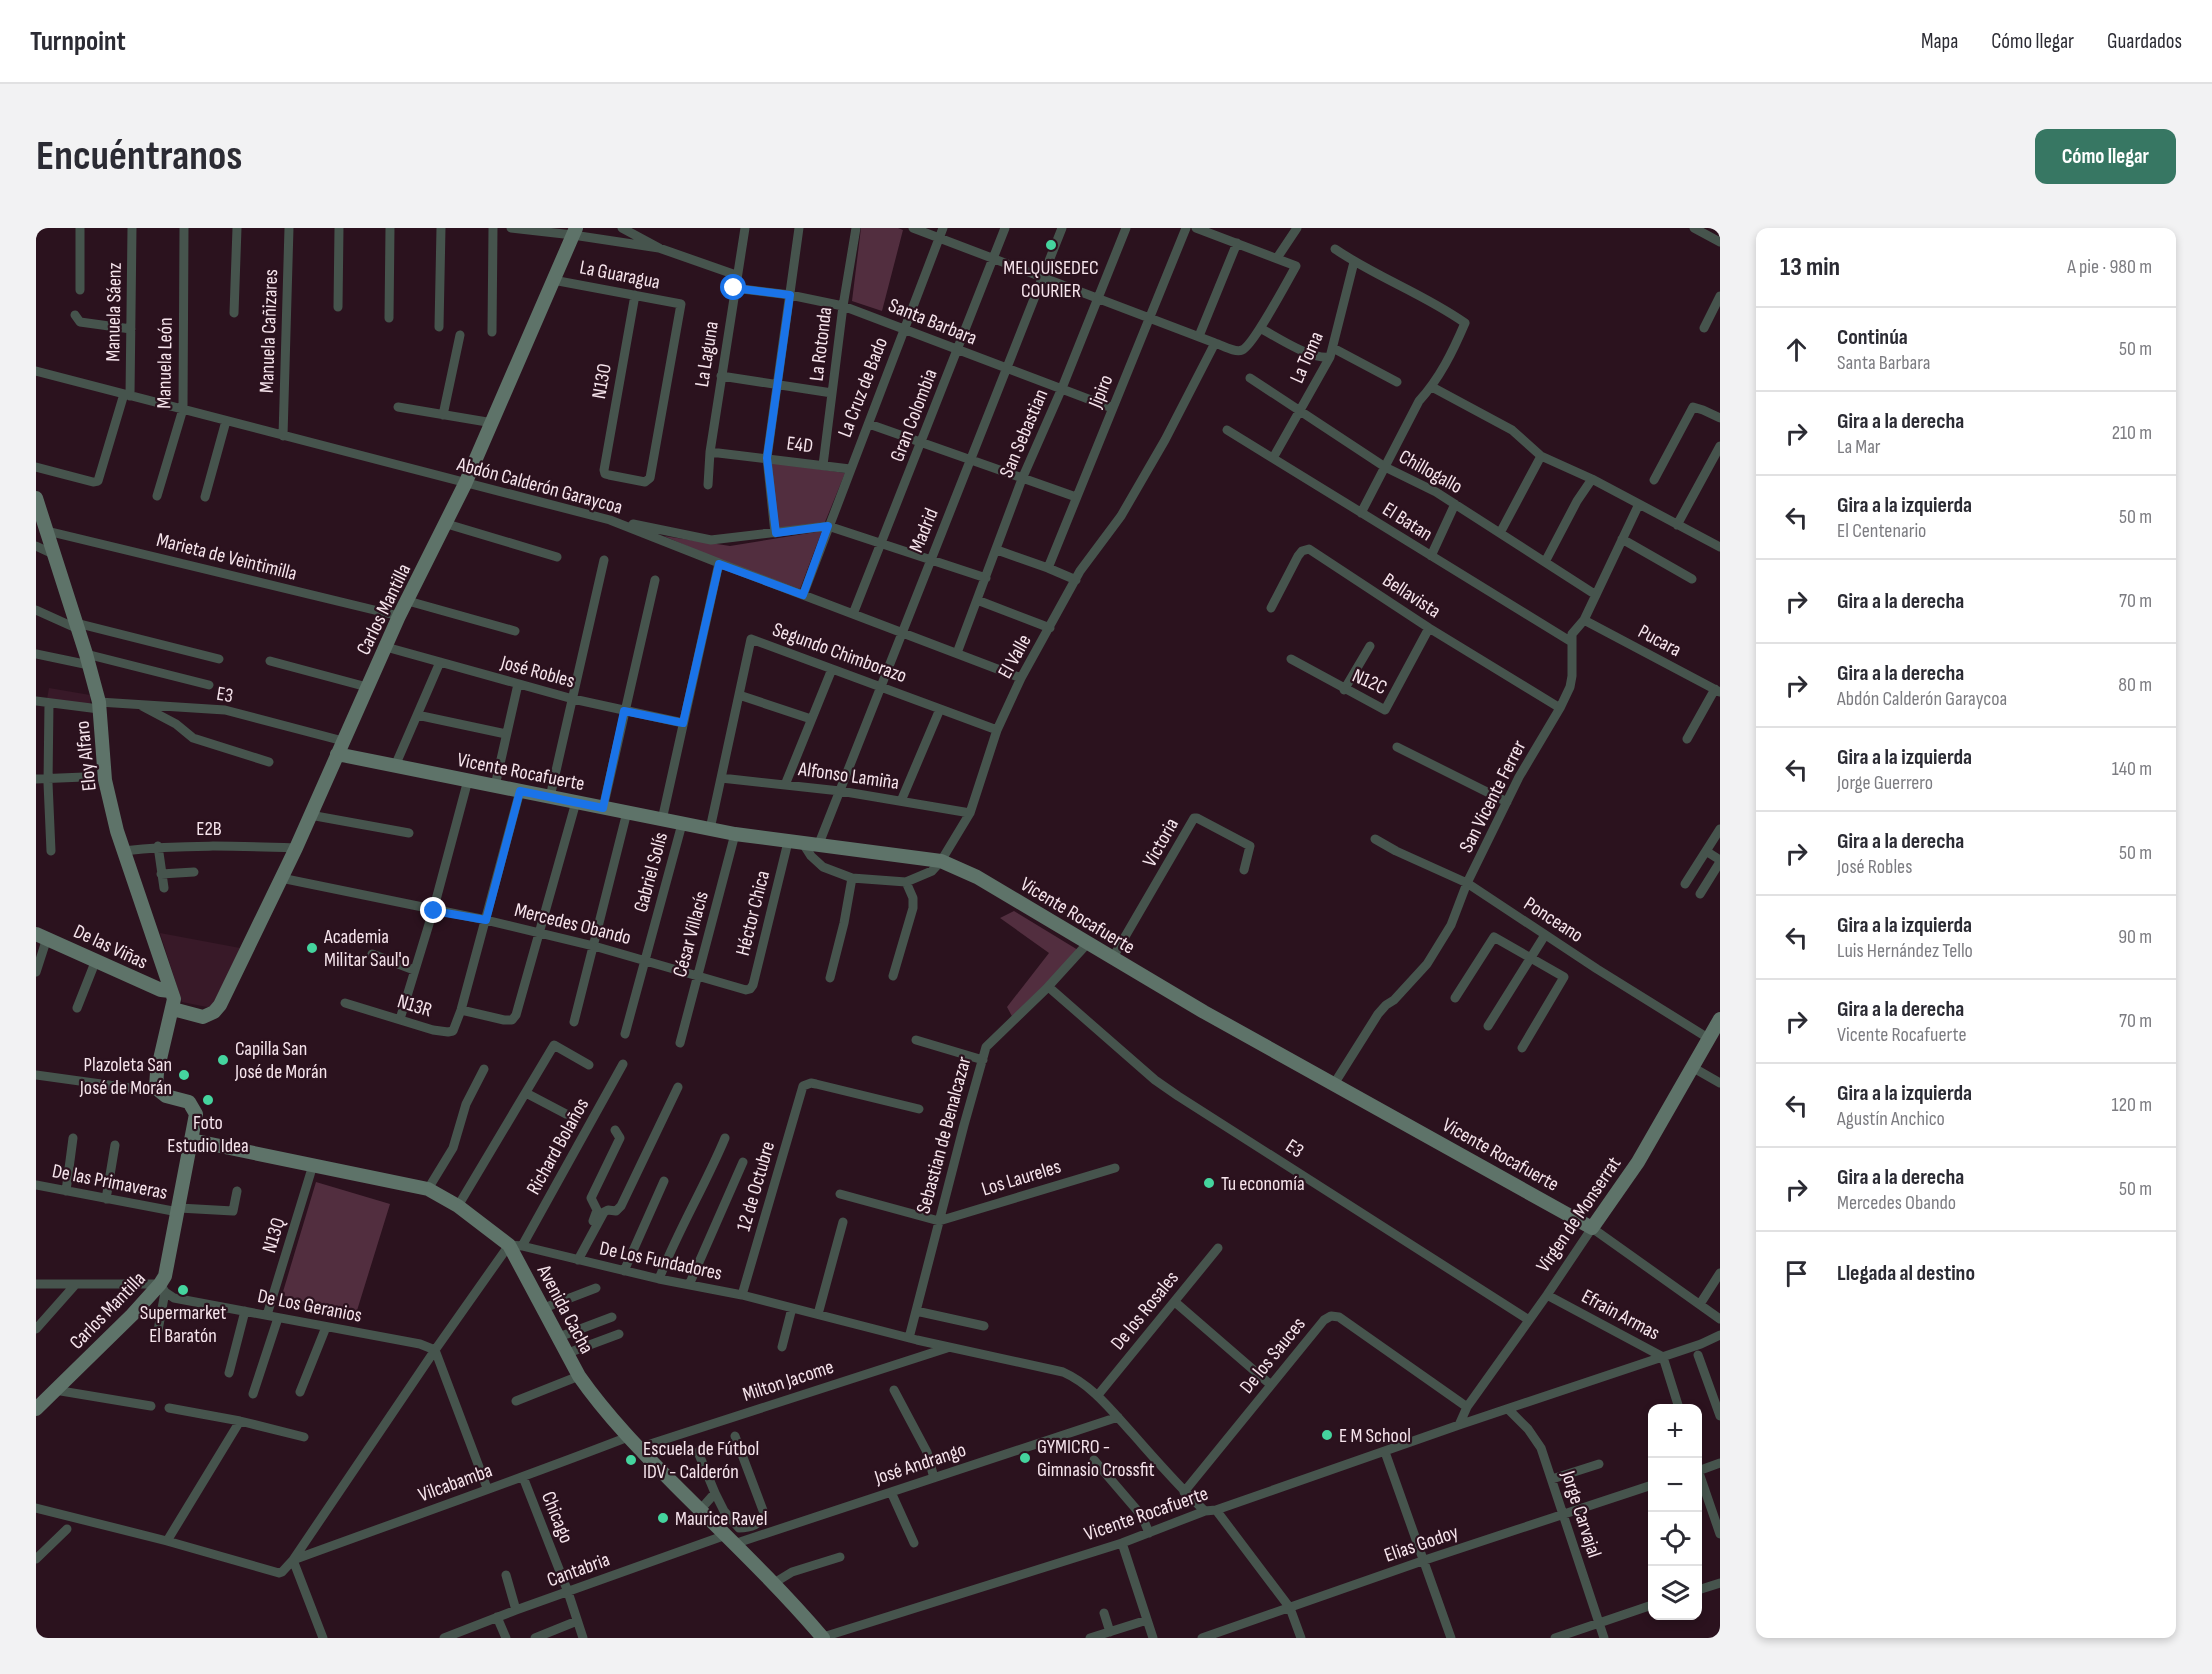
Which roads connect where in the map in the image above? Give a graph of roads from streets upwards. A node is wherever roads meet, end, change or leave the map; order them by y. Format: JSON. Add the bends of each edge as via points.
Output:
{"nodes":[{"id":1,"x":80,"y":228,"type":"edge"},
{"id":2,"x":132,"y":228,"type":"edge"},
{"id":3,"x":184,"y":228,"type":"edge"},
{"id":4,"x":237,"y":228,"type":"edge"},
{"id":5,"x":289,"y":228,"type":"edge"},
{"id":6,"x":339,"y":228,"type":"edge"},
{"id":7,"x":390,"y":228,"type":"edge"},
{"id":8,"x":441,"y":228,"type":"edge"},
{"id":9,"x":493,"y":228,"type":"edge"},
{"id":10,"x":511,"y":228,"type":"edge"},
{"id":11,"x":622,"y":228,"type":"edge"},
{"id":12,"x":745,"y":228,"type":"edge"},
{"id":13,"x":799,"y":228,"type":"edge"},
{"id":14,"x":856,"y":228,"type":"edge"},
{"id":15,"x":913,"y":228,"type":"edge"},
{"id":16,"x":943,"y":228,"type":"edge"},
{"id":17,"x":1005,"y":228,"type":"edge"},
{"id":18,"x":1062,"y":228,"type":"edge"},
{"id":19,"x":1126,"y":228,"type":"edge"},
{"id":20,"x":1186,"y":228,"type":"edge"},
{"id":21,"x":1196,"y":228,"type":"edge"},
{"id":22,"x":1297,"y":228,"type":"edge"},
{"id":23,"x":1694,"y":228,"type":"edge"},
{"id":24,"x":574,"y":231,"type":"edge"},
{"id":25,"x":939,"y":238,"type":"junction"},
{"id":26,"x":1720,"y":242,"type":"edge"},
{"id":27,"x":1237,"y":243,"type":"junction"},
{"id":28,"x":659,"y":248,"type":"junction"},
{"id":29,"x":1335,"y":249,"type":"dead end"},
{"id":30,"x":993,"y":257,"type":"junction"},
{"id":31,"x":1277,"y":258,"type":"junction"},
{"id":32,"x":1354,"y":262,"type":"junction"},
{"id":33,"x":736,"y":275,"type":"junction"},
{"id":34,"x":1043,"y":277,"type":"junction"},
{"id":35,"x":553,"y":280,"type":"junction"},
{"id":36,"x":734,"y":288,"type":"junction"},
{"id":37,"x":80,"y":290,"type":"dead end"},
{"id":38,"x":635,"y":295,"type":"junction"},
{"id":39,"x":790,"y":295,"type":"junction"},
{"id":40,"x":1720,"y":296,"type":"edge"},
{"id":41,"x":1098,"y":297,"type":"junction"},
{"id":42,"x":843,"y":306,"type":"junction"},
{"id":43,"x":338,"y":307,"type":"dead end"},
{"id":44,"x":234,"y":313,"type":"dead end"},
{"id":45,"x":75,"y":315,"type":"dead end"},
{"id":46,"x":1148,"y":317,"type":"junction"},
{"id":47,"x":389,"y":318,"type":"dead end"},
{"id":48,"x":439,"y":327,"type":"dead end"},
{"id":49,"x":904,"y":328,"type":"junction"},
{"id":50,"x":1260,"y":328,"type":"junction"},
{"id":51,"x":1704,"y":328,"type":"dead end"},
{"id":52,"x":131,"y":329,"type":"junction"},
{"id":53,"x":492,"y":332,"type":"dead end"},
{"id":54,"x":460,"y":335,"type":"dead end"},
{"id":55,"x":1199,"y":336,"type":"junction"},
{"id":56,"x":1215,"y":343,"type":"junction"},
{"id":57,"x":957,"y":350,"type":"junction"},
{"id":58,"x":1331,"y":353,"type":"junction"},
{"id":59,"x":1006,"y":369,"type":"junction"},
{"id":60,"x":36,"y":371,"type":"edge"},
{"id":61,"x":721,"y":376,"type":"junction"},
{"id":62,"x":1250,"y":378,"type":"dead end"},
{"id":63,"x":1397,"y":382,"type":"dead end"},
{"id":64,"x":778,"y":384,"type":"junction"},
{"id":65,"x":1432,"y":387,"type":"junction"},
{"id":66,"x":1062,"y":388,"type":"junction"},
{"id":67,"x":832,"y":393,"type":"junction"},
{"id":68,"x":127,"y":395,"type":"junction"},
{"id":69,"x":398,"y":407,"type":"dead end"},
{"id":70,"x":1112,"y":408,"type":"junction"},
{"id":71,"x":183,"y":409,"type":"junction"},
{"id":72,"x":1300,"y":412,"type":"junction"},
{"id":73,"x":444,"y":415,"type":"junction"},
{"id":74,"x":1720,"y":418,"type":"edge"},
{"id":75,"x":226,"y":421,"type":"junction"},
{"id":76,"x":493,"y":423,"type":"junction"},
{"id":77,"x":869,"y":424,"type":"junction"},
{"id":78,"x":1227,"y":430,"type":"dead end"},
{"id":79,"x":283,"y":436,"type":"junction"},
{"id":80,"x":921,"y":442,"type":"junction"},
{"id":81,"x":1720,"y":446,"type":"edge"},
{"id":82,"x":710,"y":452,"type":"junction"},
{"id":83,"x":1540,"y":456,"type":"junction"},
{"id":84,"x":767,"y":458,"type":"junction"},
{"id":85,"x":1273,"y":458,"type":"junction"},
{"id":86,"x":971,"y":459,"type":"junction"},
{"id":87,"x":823,"y":465,"type":"junction"},
{"id":88,"x":36,"y":466,"type":"edge"},
{"id":89,"x":1385,"y":467,"type":"junction"},
{"id":90,"x":850,"y":469,"type":"junction"},
{"id":91,"x":1022,"y":479,"type":"junction"},
{"id":92,"x":1592,"y":479,"type":"junction"},
{"id":93,"x":1654,"y":480,"type":"dead end"},
{"id":94,"x":648,"y":481,"type":"joint"},
{"id":95,"x":465,"y":483,"type":"junction"},
{"id":96,"x":708,"y":485,"type":"dead end"},
{"id":97,"x":157,"y":496,"type":"dead end"},
{"id":98,"x":205,"y":497,"type":"dead end"},
{"id":99,"x":1076,"y":497,"type":"junction"},
{"id":100,"x":36,"y":498,"type":"edge"},
{"id":101,"x":1455,"y":504,"type":"junction"},
{"id":102,"x":1639,"y":504,"type":"junction"},
{"id":103,"x":1361,"y":513,"type":"junction"},
{"id":104,"x":610,"y":520,"type":"junction"},
{"id":105,"x":447,"y":524,"type":"junction"},
{"id":106,"x":1677,"y":525,"type":"junction"},
{"id":107,"x":828,"y":526,"type":"junction"},
{"id":108,"x":47,"y":531,"type":"junction"},
{"id":109,"x":776,"y":533,"type":"junction"},
{"id":110,"x":1500,"y":533,"type":"junction"},
{"id":111,"x":1622,"y":539,"type":"junction"},
{"id":112,"x":882,"y":543,"type":"junction"},
{"id":113,"x":36,"y":546,"type":"edge"},
{"id":114,"x":1720,"y":547,"type":"edge"},
{"id":115,"x":997,"y":550,"type":"junction"},
{"id":116,"x":53,"y":554,"type":"junction"},
{"id":117,"x":1431,"y":556,"type":"junction"},
{"id":118,"x":557,"y":557,"type":"dead end"},
{"id":119,"x":604,"y":560,"type":"dead end"},
{"id":120,"x":931,"y":561,"type":"junction"},
{"id":121,"x":1545,"y":562,"type":"junction"},
{"id":122,"x":719,"y":564,"type":"junction"},
{"id":123,"x":1048,"y":568,"type":"junction"},
{"id":124,"x":986,"y":578,"type":"junction"},
{"id":125,"x":1692,"y":579,"type":"dead end"},
{"id":126,"x":655,"y":580,"type":"dead end"},
{"id":127,"x":1076,"y":580,"type":"junction"},
{"id":128,"x":803,"y":595,"type":"junction"},
{"id":129,"x":1596,"y":595,"type":"junction"},
{"id":130,"x":408,"y":600,"type":"junction"},
{"id":131,"x":977,"y":600,"type":"junction"},
{"id":132,"x":1271,"y":608,"type":"dead end"},
{"id":133,"x":36,"y":610,"type":"edge"},
{"id":134,"x":853,"y":614,"type":"junction"},
{"id":135,"x":399,"y":616,"type":"junction"},
{"id":136,"x":1584,"y":620,"type":"junction"},
{"id":137,"x":77,"y":626,"type":"junction"},
{"id":138,"x":1050,"y":628,"type":"junction"},
{"id":139,"x":1429,"y":628,"type":"junction"},
{"id":140,"x":515,"y":632,"type":"dead end"},
{"id":141,"x":903,"y":632,"type":"junction"},
{"id":142,"x":1570,"y":641,"type":"junction"},
{"id":143,"x":1370,"y":646,"type":"dead end"},
{"id":144,"x":386,"y":647,"type":"junction"},
{"id":145,"x":957,"y":653,"type":"junction"},
{"id":146,"x":36,"y":654,"type":"edge"},
{"id":147,"x":87,"y":659,"type":"junction"},
{"id":148,"x":219,"y":659,"type":"dead end"},
{"id":149,"x":1291,"y":659,"type":"dead end"},
{"id":150,"x":270,"y":661,"type":"dead end"},
{"id":151,"x":440,"y":662,"type":"junction"},
{"id":152,"x":832,"y":669,"type":"junction"},
{"id":153,"x":1021,"y":678,"type":"junction"},
{"id":154,"x":518,"y":684,"type":"junction"},
{"id":155,"x":209,"y":685,"type":"dead end"},
{"id":156,"x":368,"y":687,"type":"junction"},
{"id":157,"x":881,"y":687,"type":"junction"},
{"id":158,"x":1344,"y":690,"type":"junction"},
{"id":159,"x":1718,"y":690,"type":"edge"},
{"id":160,"x":739,"y":695,"type":"junction"},
{"id":161,"x":573,"y":699,"type":"junction"},
{"id":162,"x":36,"y":701,"type":"edge"},
{"id":163,"x":49,"y":703,"type":"junction"},
{"id":164,"x":140,"y":705,"type":"junction"},
{"id":165,"x":99,"y":706,"type":"junction"},
{"id":166,"x":1560,"y":708,"type":"junction"},
{"id":167,"x":939,"y":709,"type":"junction"},
{"id":168,"x":624,"y":711,"type":"junction"},
{"id":169,"x":417,"y":715,"type":"junction"},
{"id":170,"x":812,"y":719,"type":"junction"},
{"id":171,"x":683,"y":723,"type":"junction"},
{"id":172,"x":997,"y":730,"type":"junction"},
{"id":173,"x":506,"y":734,"type":"junction"},
{"id":174,"x":1687,"y":738,"type":"dead end"},
{"id":175,"x":340,"y":747,"type":"junction"},
{"id":176,"x":1397,"y":747,"type":"dead end"},
{"id":177,"x":269,"y":762,"type":"dead end"},
{"id":178,"x":395,"y":766,"type":"junction"},
{"id":179,"x":84,"y":777,"type":"dead end"},
{"id":180,"x":722,"y":778,"type":"junction"},
{"id":181,"x":36,"y":779,"type":"edge"},
{"id":182,"x":48,"y":779,"type":"junction"},
{"id":183,"x":468,"y":780,"type":"junction"},
{"id":184,"x":785,"y":784,"type":"junction"},
{"id":185,"x":495,"y":786,"type":"junction"},
{"id":186,"x":520,"y":791,"type":"junction"},
{"id":187,"x":840,"y":791,"type":"junction"},
{"id":188,"x":550,"y":797,"type":"junction"},
{"id":189,"x":901,"y":801,"type":"junction"},
{"id":190,"x":576,"y":802,"type":"junction"},
{"id":191,"x":1507,"y":802,"type":"junction"},
{"id":192,"x":603,"y":808,"type":"junction"},
{"id":193,"x":627,"y":813,"type":"junction"},
{"id":194,"x":970,"y":813,"type":"junction"},
{"id":195,"x":310,"y":815,"type":"junction"},
{"id":196,"x":662,"y":820,"type":"junction"},
{"id":197,"x":682,"y":824,"type":"junction"},
{"id":198,"x":710,"y":829,"type":"junction"},
{"id":199,"x":1720,"y":829,"type":"edge"},
{"id":200,"x":409,"y":833,"type":"dead end"},
{"id":201,"x":735,"y":834,"type":"junction"},
{"id":202,"x":1375,"y":839,"type":"dead end"},
{"id":203,"x":788,"y":842,"type":"junction"},
{"id":204,"x":811,"y":845,"type":"junction"},
{"id":205,"x":158,"y":846,"type":"junction"},
{"id":206,"x":296,"y":848,"type":"junction"},
{"id":207,"x":123,"y":850,"type":"junction"},
{"id":208,"x":51,"y":851,"type":"dead end"},
{"id":209,"x":1706,"y":851,"type":"junction"},
{"id":210,"x":941,"y":861,"type":"junction"},
{"id":211,"x":1720,"y":861,"type":"edge"},
{"id":212,"x":1244,"y":870,"type":"dead end"},
{"id":213,"x":194,"y":872,"type":"dead end"},
{"id":214,"x":161,"y":874,"type":"junction"},
{"id":215,"x":280,"y":878,"type":"junction"},
{"id":216,"x":852,"y":878,"type":"junction"},
{"id":217,"x":906,"y":882,"type":"junction"},
{"id":218,"x":1467,"y":883,"type":"junction"},
{"id":219,"x":1685,"y":884,"type":"dead end"},
{"id":220,"x":164,"y":888,"type":"dead end"},
{"id":221,"x":1700,"y":894,"type":"dead end"},
{"id":222,"x":434,"y":911,"type":"junction"},
{"id":223,"x":486,"y":920,"type":"junction"},
{"id":224,"x":540,"y":933,"type":"junction"},
{"id":225,"x":1545,"y":935,"type":"junction"},
{"id":226,"x":41,"y":936,"type":"edge"},
{"id":227,"x":1087,"y":944,"type":"junction"},
{"id":228,"x":594,"y":946,"type":"junction"},
{"id":229,"x":372,"y":954,"type":"dead end"},
{"id":230,"x":1531,"y":957,"type":"junction"},
{"id":231,"x":1112,"y":959,"type":"junction"},
{"id":232,"x":96,"y":960,"type":"junction"},
{"id":233,"x":645,"y":960,"type":"junction"},
{"id":234,"x":414,"y":970,"type":"junction"},
{"id":235,"x":36,"y":972,"type":"edge"},
{"id":236,"x":697,"y":976,"type":"junction"},
{"id":237,"x":893,"y":976,"type":"dead end"},
{"id":238,"x":830,"y":978,"type":"dead end"},
{"id":239,"x":748,"y":989,"type":"joint"},
{"id":240,"x":1052,"y":990,"type":"dead end"},
{"id":241,"x":170,"y":991,"type":"junction"},
{"id":242,"x":1455,"y":998,"type":"dead end"},
{"id":243,"x":345,"y":1003,"type":"dead end"},
{"id":244,"x":77,"y":1008,"type":"dead end"},
{"id":245,"x":173,"y":1009,"type":"junction"},
{"id":246,"x":462,"y":1010,"type":"junction"},
{"id":247,"x":400,"y":1019,"type":"junction"},
{"id":248,"x":1720,"y":1019,"type":"edge"},
{"id":249,"x":574,"y":1022,"type":"dead end"},
{"id":250,"x":1488,"y":1026,"type":"dead end"},
{"id":251,"x":626,"y":1034,"type":"dead end"},
{"id":252,"x":1708,"y":1038,"type":"junction"},
{"id":253,"x":916,"y":1040,"type":"dead end"},
{"id":254,"x":680,"y":1042,"type":"dead end"},
{"id":255,"x":1522,"y":1048,"type":"dead end"},
{"id":256,"x":983,"y":1060,"type":"junction"},
{"id":257,"x":623,"y":1064,"type":"dead end"},
{"id":258,"x":589,"y":1065,"type":"dead end"},
{"id":259,"x":1692,"y":1067,"type":"junction"},
{"id":260,"x":484,"y":1069,"type":"dead end"},
{"id":261,"x":36,"y":1075,"type":"edge"},
{"id":262,"x":1720,"y":1083,"type":"edge"},
{"id":263,"x":1334,"y":1084,"type":"junction"},
{"id":264,"x":678,"y":1087,"type":"dead end"},
{"id":265,"x":159,"y":1092,"type":"junction"},
{"id":266,"x":526,"y":1093,"type":"junction"},
{"id":267,"x":919,"y":1109,"type":"dead end"},
{"id":268,"x":566,"y":1114,"type":"dead end"},
{"id":269,"x":615,"y":1130,"type":"dead end"},
{"id":270,"x":73,"y":1138,"type":"dead end"},
{"id":271,"x":725,"y":1138,"type":"dead end"},
{"id":272,"x":190,"y":1140,"type":"junction"},
{"id":273,"x":115,"y":1144,"type":"dead end"},
{"id":274,"x":743,"y":1162,"type":"dead end"},
{"id":275,"x":313,"y":1165,"type":"junction"},
{"id":276,"x":1114,"y":1168,"type":"dead end"},
{"id":277,"x":664,"y":1181,"type":"dead end"},
{"id":278,"x":36,"y":1185,"type":"edge"},
{"id":279,"x":428,"y":1189,"type":"junction"},
{"id":280,"x":66,"y":1191,"type":"junction"},
{"id":281,"x":237,"y":1191,"type":"dead end"},
{"id":282,"x":840,"y":1194,"type":"dead end"},
{"id":283,"x":106,"y":1198,"type":"junction"},
{"id":284,"x":458,"y":1206,"type":"junction"},
{"id":285,"x":179,"y":1210,"type":"junction"},
{"id":286,"x":939,"y":1221,"type":"junction"},
{"id":287,"x":843,"y":1222,"type":"dead end"},
{"id":288,"x":1592,"y":1228,"type":"junction"},
{"id":289,"x":516,"y":1245,"type":"junction"},
{"id":290,"x":1218,"y":1248,"type":"dead end"},
{"id":291,"x":576,"y":1260,"type":"junction"},
{"id":292,"x":624,"y":1270,"type":"junction"},
{"id":293,"x":1720,"y":1273,"type":"edge"},
{"id":294,"x":659,"y":1279,"type":"junction"},
{"id":295,"x":36,"y":1284,"type":"edge"},
{"id":296,"x":75,"y":1285,"type":"junction"},
{"id":297,"x":689,"y":1285,"type":"junction"},
{"id":298,"x":163,"y":1288,"type":"junction"},
{"id":299,"x":596,"y":1288,"type":"dead end"},
{"id":300,"x":742,"y":1295,"type":"junction"},
{"id":301,"x":1547,"y":1295,"type":"junction"},
{"id":302,"x":1174,"y":1302,"type":"junction"},
{"id":303,"x":1700,"y":1304,"type":"junction"},
{"id":304,"x":544,"y":1308,"type":"junction"},
{"id":305,"x":792,"y":1308,"type":"junction"},
{"id":306,"x":245,"y":1311,"type":"junction"},
{"id":307,"x":916,"y":1311,"type":"junction"},
{"id":308,"x":818,"y":1314,"type":"junction"},
{"id":309,"x":267,"y":1315,"type":"junction"},
{"id":310,"x":612,"y":1317,"type":"dead end"},
{"id":311,"x":278,"y":1318,"type":"junction"},
{"id":312,"x":1720,"y":1319,"type":"edge"},
{"id":313,"x":1529,"y":1320,"type":"junction"},
{"id":314,"x":984,"y":1326,"type":"dead end"},
{"id":315,"x":326,"y":1327,"type":"junction"},
{"id":316,"x":36,"y":1329,"type":"edge"},
{"id":317,"x":619,"y":1334,"type":"dead end"},
{"id":318,"x":1720,"y":1335,"type":"edge"},
{"id":319,"x":157,"y":1336,"type":"dead end"},
{"id":320,"x":559,"y":1337,"type":"junction"},
{"id":321,"x":913,"y":1339,"type":"junction"},
{"id":322,"x":782,"y":1347,"type":"dead end"},
{"id":323,"x":950,"y":1347,"type":"junction"},
{"id":324,"x":435,"y":1350,"type":"junction"},
{"id":325,"x":568,"y":1353,"type":"junction"},
{"id":326,"x":1698,"y":1355,"type":"dead end"},
{"id":327,"x":1663,"y":1357,"type":"junction"},
{"id":328,"x":915,"y":1358,"type":"junction"},
{"id":329,"x":229,"y":1373,"type":"dead end"},
{"id":330,"x":579,"y":1376,"type":"junction"},
{"id":331,"x":1271,"y":1385,"type":"junction"},
{"id":332,"x":56,"y":1390,"type":"junction"},
{"id":333,"x":894,"y":1390,"type":"dead end"},
{"id":334,"x":300,"y":1392,"type":"dead end"},
{"id":335,"x":254,"y":1394,"type":"dead end"},
{"id":336,"x":1098,"y":1395,"type":"junction"},
{"id":337,"x":516,"y":1401,"type":"dead end"},
{"id":338,"x":1678,"y":1404,"type":"edge"},
{"id":339,"x":151,"y":1406,"type":"dead end"},
{"id":340,"x":1467,"y":1407,"type":"junction"},
{"id":341,"x":169,"y":1408,"type":"dead end"},
{"id":342,"x":36,"y":1409,"type":"edge"},
{"id":343,"x":1509,"y":1410,"type":"junction"},
{"id":344,"x":1720,"y":1416,"type":"edge"},
{"id":345,"x":1118,"y":1417,"type":"junction"},
{"id":346,"x":240,"y":1421,"type":"junction"},
{"id":347,"x":1459,"y":1425,"type":"junction"},
{"id":348,"x":735,"y":1436,"type":"dead end"},
{"id":349,"x":304,"y":1437,"type":"dead end"},
{"id":350,"x":628,"y":1437,"type":"junction"},
{"id":351,"x":638,"y":1448,"type":"junction"},
{"id":352,"x":698,"y":1452,"type":"dead end"},
{"id":353,"x":1385,"y":1452,"type":"junction"},
{"id":354,"x":1094,"y":1460,"type":"dead end"},
{"id":355,"x":1720,"y":1463,"type":"edge"},
{"id":356,"x":1599,"y":1464,"type":"dead end"},
{"id":357,"x":1702,"y":1469,"type":"edge"},
{"id":358,"x":523,"y":1477,"type":"junction"},
{"id":359,"x":934,"y":1478,"type":"junction"},
{"id":360,"x":1552,"y":1479,"type":"junction"},
{"id":361,"x":1702,"y":1482,"type":"edge"},
{"id":362,"x":1648,"y":1487,"type":"edge"},
{"id":363,"x":487,"y":1488,"type":"junction"},
{"id":364,"x":891,"y":1492,"type":"junction"},
{"id":365,"x":1184,"y":1492,"type":"junction"},
{"id":366,"x":715,"y":1493,"type":"junction"},
{"id":367,"x":36,"y":1508,"type":"edge"},
{"id":368,"x":700,"y":1510,"type":"junction"},
{"id":369,"x":1216,"y":1510,"type":"junction"},
{"id":370,"x":1205,"y":1511,"type":"junction"},
{"id":371,"x":1563,"y":1514,"type":"junction"},
{"id":372,"x":67,"y":1529,"type":"dead end"},
{"id":373,"x":1149,"y":1533,"type":"junction"},
{"id":374,"x":1720,"y":1534,"type":"edge"},
{"id":375,"x":730,"y":1539,"type":"junction"},
{"id":376,"x":167,"y":1541,"type":"junction"},
{"id":377,"x":914,"y":1543,"type":"dead end"},
{"id":378,"x":1122,"y":1543,"type":"junction"},
{"id":379,"x":840,"y":1557,"type":"dead end"},
{"id":380,"x":36,"y":1559,"type":"edge"},
{"id":381,"x":293,"y":1560,"type":"junction"},
{"id":382,"x":1425,"y":1560,"type":"junction"},
{"id":383,"x":506,"y":1575,"type":"dead end"},
{"id":384,"x":774,"y":1583,"type":"junction"},
{"id":385,"x":1720,"y":1583,"type":"edge"},
{"id":386,"x":1702,"y":1589,"type":"edge"},
{"id":387,"x":568,"y":1592,"type":"junction"},
{"id":388,"x":1648,"y":1607,"type":"edge"},
{"id":389,"x":1290,"y":1608,"type":"junction"},
{"id":390,"x":516,"y":1610,"type":"junction"},
{"id":391,"x":1104,"y":1613,"type":"dead end"},
{"id":392,"x":497,"y":1617,"type":"junction"},
{"id":393,"x":1147,"y":1620,"type":"junction"},
{"id":394,"x":577,"y":1621,"type":"junction"},
{"id":395,"x":1598,"y":1623,"type":"junction"},
{"id":396,"x":1110,"y":1632,"type":"junction"},
{"id":397,"x":322,"y":1638,"type":"edge"},
{"id":398,"x":444,"y":1638,"type":"edge"},
{"id":399,"x":506,"y":1638,"type":"edge"},
{"id":400,"x":536,"y":1638,"type":"edge"},
{"id":401,"x":583,"y":1638,"type":"edge"},
{"id":402,"x":821,"y":1638,"type":"edge"},
{"id":403,"x":1090,"y":1638,"type":"edge"},
{"id":404,"x":1153,"y":1638,"type":"edge"},
{"id":405,"x":1202,"y":1638,"type":"edge"},
{"id":406,"x":1301,"y":1638,"type":"edge"},
{"id":407,"x":1452,"y":1638,"type":"edge"},
{"id":408,"x":1555,"y":1638,"type":"edge"},
{"id":409,"x":1604,"y":1638,"type":"edge"}],
"edges":[{"from":1,"to":37,"type":"street"},
{"from":2,"to":52,"type":"street","name":"Manuela Sáenz"},
{"from":3,"to":71,"type":"street","name":"Manuela León"},
{"from":4,"to":44,"type":"street"},
{"from":5,"to":79,"type":"street","name":"Manuela Cañizares"},
{"from":6,"to":43,"type":"street"},
{"from":7,"to":47,"type":"street"},
{"from":8,"to":48,"type":"street"},
{"from":9,"to":53,"type":"street"},
{"from":10,"to":24,"type":"street"},
{"from":11,"to":28,"type":"street"},
{"from":12,"to":33,"type":"street","name":"La Laguna"},
{"from":13,"to":39,"type":"street"},
{"from":14,"to":42,"type":"street","name":"La Rotonda"},
{"from":15,"to":25,"type":"street"},
{"from":16,"to":25,"type":"street","name":"La Cruz de Bado"},
{"from":17,"to":30,"type":"street","name":"Gran Colombia"},
{"from":18,"to":34,"type":"street","name":"Madrid"},
{"from":19,"to":41,"type":"street","name":"San Sebastian"},
{"from":20,"to":46,"type":"street","name":"Jipiro"},
{"from":21,"to":27,"type":"street"},
{"from":22,"to":31,"type":"street"},
{"from":23,"to":26,"type":"street"},
{"from":24,"to":28,"type":"street"},
{"from":24,"to":35,"type":"street","name":"Carlos Mantilla"},
{"from":25,"to":30,"type":"street"},
{"from":25,"to":49,"type":"street","name":"La Cruz de Bado"},
{"from":27,"to":31,"type":"street"},
{"from":27,"to":55,"type":"street"},
{"from":28,"to":33,"type":"street"},
{"from":29,"to":32,"type":"street"},
{"from":30,"to":34,"type":"street"},
{"from":30,"to":57,"type":"street","name":"Gran Colombia"},
{"from":31,"to":50,"type":"street","via":[[1296,266]]},
{"from":32,"to":58,"type":"street","name":"La Toma"},
{"from":32,"to":65,"type":"street","via":[[1465,323]]},
{"from":33,"to":36,"type":"street","name":"La Laguna"},
{"from":34,"to":41,"type":"street"},
{"from":34,"to":59,"type":"street","name":"Madrid"},
{"from":35,"to":38,"type":"street","name":"La Guaragua"},
{"from":35,"to":76,"type":"street","name":"Carlos Mantilla"},
{"from":36,"to":39,"type":"street","name":"Santa Barbara"},
{"from":36,"to":61,"type":"street","name":"La Laguna"},
{"from":38,"to":94,"type":"street","name":"N13O","via":[[605,474]]},
{"from":38,"to":94,"type":"street","name":"La Guaragua","via":[[681,304]]},
{"from":39,"to":42,"type":"street","name":"Santa Barbara"},
{"from":39,"to":64,"type":"street"},
{"from":40,"to":51,"type":"street"},
{"from":41,"to":46,"type":"street"},
{"from":41,"to":66,"type":"street","name":"San Sebastian"},
{"from":42,"to":49,"type":"street","name":"Santa Barbara"},
{"from":42,"to":67,"type":"street","name":"La Rotonda"},
{"from":45,"to":52,"type":"street","via":[[80,322]]},
{"from":46,"to":55,"type":"street"},
{"from":46,"to":70,"type":"street","name":"Jipiro"},
{"from":49,"to":57,"type":"street","name":"Santa Barbara"},
{"from":49,"to":77,"type":"street","name":"La Cruz de Bado"},
{"from":50,"to":56,"type":"street","via":[[1247,347],[1238,351]]},
{"from":50,"to":58,"type":"street","via":[[1313,355],[1323,358]]},
{"from":52,"to":68,"type":"street","name":"Manuela Sáenz"},
{"from":54,"to":73,"type":"street"},
{"from":55,"to":56,"type":"street"},
{"from":56,"to":127,"type":"street","name":"El Valle","via":[[1121,516]]},
{"from":57,"to":59,"type":"street","name":"Santa Barbara"},
{"from":57,"to":80,"type":"street","name":"Gran Colombia"},
{"from":58,"to":63,"type":"street"},
{"from":58,"to":72,"type":"street","name":"La Toma"},
{"from":59,"to":66,"type":"street","name":"Santa Barbara"},
{"from":59,"to":86,"type":"street","name":"Madrid"},
{"from":60,"to":68,"type":"street","name":"Abdón Calderón Garaycoa"},
{"from":61,"to":64,"type":"street"},
{"from":61,"to":82,"type":"street","name":"La Laguna"},
{"from":62,"to":72,"type":"street","name":"Chillogallo"},
{"from":64,"to":67,"type":"street"},
{"from":64,"to":84,"type":"street"},
{"from":65,"to":83,"type":"street","via":[[1512,430]]},
{"from":65,"to":89,"type":"street","via":[[1419,401]]},
{"from":66,"to":70,"type":"street","name":"Santa Barbara"},
{"from":66,"to":91,"type":"street","name":"San Sebastian"},
{"from":67,"to":87,"type":"street","name":"La Rotonda"},
{"from":68,"to":71,"type":"street","name":"Abdón Calderón Garaycoa"},
{"from":68,"to":88,"type":"street","name":"Manuela Sáenz","via":[[99,481]]},
{"from":69,"to":73,"type":"street"},
{"from":70,"to":99,"type":"street","name":"Jipiro"},
{"from":71,"to":75,"type":"street","name":"Abdón Calderón Garaycoa"},
{"from":71,"to":97,"type":"street","name":"Manuela León"},
{"from":72,"to":85,"type":"street","name":"La Toma"},
{"from":72,"to":89,"type":"street","name":"Chillogallo"},
{"from":73,"to":76,"type":"street"},
{"from":74,"to":93,"type":"street","via":[[1693,407]]},
{"from":75,"to":79,"type":"street","name":"Abdón Calderón Garaycoa"},
{"from":75,"to":98,"type":"street"},
{"from":76,"to":95,"type":"street","name":"Carlos Mantilla"},
{"from":77,"to":80,"type":"street"},
{"from":77,"to":90,"type":"street","name":"La Cruz de Bado"},
{"from":78,"to":85,"type":"street","name":"El Batan"},
{"from":79,"to":95,"type":"street","name":"Abdón Calderón Garaycoa"},
{"from":80,"to":86,"type":"street"},
{"from":80,"to":112,"type":"street","name":"Gran Colombia"},
{"from":81,"to":106,"type":"street"},
{"from":82,"to":84,"type":"street","name":"E4D"},
{"from":82,"to":96,"type":"street","name":"La Laguna"},
{"from":83,"to":92,"type":"street"},
{"from":83,"to":110,"type":"street"},
{"from":84,"to":87,"type":"street","name":"E4D"},
{"from":84,"to":109,"type":"street"},
{"from":85,"to":103,"type":"street","name":"El Batan"},
{"from":86,"to":91,"type":"street"},
{"from":86,"to":120,"type":"street","name":"Madrid"},
{"from":87,"to":90,"type":"street","name":"E4D"},
{"from":89,"to":101,"type":"street","name":"Chillogallo"},
{"from":89,"to":103,"type":"street"},
{"from":90,"to":107,"type":"street","name":"La Cruz de Bado"},
{"from":91,"to":99,"type":"street"},
{"from":91,"to":115,"type":"street","name":"San Sebastian"},
{"from":92,"to":102,"type":"street"},
{"from":92,"to":121,"type":"street","via":[[1576,501]]},
{"from":95,"to":104,"type":"street","name":"Abdón Calderón Garaycoa"},
{"from":95,"to":105,"type":"street","name":"Carlos Mantilla"},
{"from":99,"to":123,"type":"street","name":"Jipiro"},
{"from":100,"to":108,"type":"street","name":"Eloy Alfaro"},
{"from":101,"to":110,"type":"street","name":"Chillogallo"},
{"from":101,"to":117,"type":"street"},
{"from":102,"to":106,"type":"street"},
{"from":102,"to":111,"type":"street"},
{"from":103,"to":117,"type":"street","name":"El Batan"},
{"from":104,"to":109,"type":"street","via":[[711,540]]},
{"from":104,"to":122,"type":"street","name":"Abdón Calderón Garaycoa"},
{"from":105,"to":118,"type":"street"},
{"from":105,"to":130,"type":"street","name":"Carlos Mantilla"},
{"from":106,"to":114,"type":"street"},
{"from":107,"to":109,"type":"street"},
{"from":107,"to":112,"type":"street"},
{"from":107,"to":128,"type":"street","name":"La Cruz de Bado"},
{"from":108,"to":116,"type":"street","name":"Eloy Alfaro"},
{"from":108,"to":135,"type":"street","name":"Marieta de Veintimilla"},
{"from":110,"to":121,"type":"street","name":"Chillogallo"},
{"from":111,"to":125,"type":"street"},
{"from":111,"to":129,"type":"street"},
{"from":112,"to":120,"type":"street"},
{"from":112,"to":134,"type":"street","name":"Gran Colombia"},
{"from":113,"to":116,"type":"street"},
{"from":115,"to":123,"type":"street"},
{"from":115,"to":124,"type":"street","name":"San Sebastian"},
{"from":116,"to":137,"type":"street","name":"Eloy Alfaro"},
{"from":117,"to":142,"type":"street","name":"El Batan"},
{"from":119,"to":161,"type":"street"},
{"from":120,"to":124,"type":"street"},
{"from":120,"to":141,"type":"street","name":"Madrid"},
{"from":121,"to":129,"type":"street","name":"Chillogallo"},
{"from":122,"to":128,"type":"street","name":"Abdón Calderón Garaycoa"},
{"from":122,"to":171,"type":"street"},
{"from":123,"to":127,"type":"street"},
{"from":124,"to":131,"type":"street","name":"San Sebastian"},
{"from":126,"to":168,"type":"street"},
{"from":127,"to":138,"type":"street","name":"El Valle"},
{"from":128,"to":134,"type":"street","name":"Abdón Calderón Garaycoa"},
{"from":129,"to":136,"type":"street"},
{"from":130,"to":135,"type":"street","name":"Carlos Mantilla"},
{"from":130,"to":140,"type":"street"},
{"from":131,"to":138,"type":"street"},
{"from":131,"to":145,"type":"street","name":"San Sebastian"},
{"from":132,"to":139,"type":"street","name":"Bellavista","via":[[1298,556],[1307,549]]},
{"from":133,"to":137,"type":"street"},
{"from":134,"to":141,"type":"street","name":"Abdón Calderón Garaycoa"},
{"from":135,"to":144,"type":"street","name":"Carlos Mantilla"},
{"from":136,"to":142,"type":"street"},
{"from":136,"to":159,"type":"street","name":"Pucara"},
{"from":137,"to":147,"type":"street","name":"Eloy Alfaro"},
{"from":137,"to":148,"type":"street"},
{"from":138,"to":153,"type":"street","name":"El Valle"},
{"from":139,"to":158,"type":"street","name":"N12C","via":[[1387,709]]},
{"from":139,"to":166,"type":"street","name":"Bellavista"},
{"from":141,"to":145,"type":"street","name":"Abdón Calderón Garaycoa"},
{"from":141,"to":157,"type":"street","name":"Madrid"},
{"from":142,"to":166,"type":"street","name":"San Vicente Ferrer","via":[[1572,676]]},
{"from":143,"to":158,"type":"street"},
{"from":144,"to":151,"type":"street","name":"José Robles"},
{"from":144,"to":156,"type":"street","name":"Carlos Mantilla"},
{"from":145,"to":153,"type":"street","name":"Abdón Calderón Garaycoa"},
{"from":146,"to":147,"type":"street"},
{"from":147,"to":155,"type":"street"},
{"from":147,"to":165,"type":"street","name":"Eloy Alfaro"},
{"from":149,"to":158,"type":"street","name":"N12C"},
{"from":150,"to":156,"type":"street"},
{"from":151,"to":154,"type":"street","name":"José Robles"},
{"from":151,"to":169,"type":"street"},
{"from":152,"to":157,"type":"street","name":"Segundo Chimborazo"},
{"from":152,"to":160,"type":"street","name":"Segundo Chimborazo","via":[[751,639]]},
{"from":152,"to":170,"type":"street"},
{"from":153,"to":172,"type":"street","name":"El Valle"},
{"from":154,"to":161,"type":"street","name":"José Robles"},
{"from":154,"to":173,"type":"street"},
{"from":156,"to":175,"type":"street","name":"Carlos Mantilla"},
{"from":157,"to":167,"type":"street","name":"Segundo Chimborazo"},
{"from":157,"to":187,"type":"street","name":"Madrid"},
{"from":159,"to":174,"type":"street"},
{"from":160,"to":170,"type":"street"},
{"from":160,"to":180,"type":"street","name":"Segundo Chimborazo"},
{"from":161,"to":168,"type":"street","name":"José Robles"},
{"from":161,"to":188,"type":"street"},
{"from":162,"to":163,"type":"street","name":"E3"},
{"from":163,"to":165,"type":"street","name":"E3"},
{"from":163,"to":182,"type":"street"},
{"from":164,"to":165,"type":"street","name":"E3"},
{"from":164,"to":175,"type":"street","name":"E3","via":[[225,710]]},
{"from":164,"to":177,"type":"street","via":[[193,738]]},
{"from":165,"to":207,"type":"street","name":"Eloy Alfaro","via":[[105,780]]},
{"from":166,"to":191,"type":"street","name":"San Vicente Ferrer"},
{"from":167,"to":172,"type":"street","name":"Segundo Chimborazo"},
{"from":167,"to":189,"type":"street"},
{"from":168,"to":171,"type":"street","name":"José Robles"},
{"from":168,"to":192,"type":"street"},
{"from":169,"to":173,"type":"street"},
{"from":169,"to":178,"type":"street"},
{"from":170,"to":184,"type":"street"},
{"from":171,"to":196,"type":"street"},
{"from":172,"to":194,"type":"street","name":"El Valle"},
{"from":173,"to":185,"type":"street"},
{"from":175,"to":178,"type":"street","name":"Vicente Rocafuerte"},
{"from":175,"to":195,"type":"street","name":"Carlos Mantilla"},
{"from":176,"to":191,"type":"street"},
{"from":178,"to":183,"type":"street","name":"Vicente Rocafuerte"},
{"from":179,"to":182,"type":"street"},
{"from":180,"to":184,"type":"street","name":"Alfonso Lamiña"},
{"from":180,"to":198,"type":"street","name":"Segundo Chimborazo"},
{"from":181,"to":182,"type":"street"},
{"from":182,"to":208,"type":"street"},
{"from":183,"to":185,"type":"street","name":"Vicente Rocafuerte"},
{"from":183,"to":222,"type":"street"},
{"from":184,"to":187,"type":"street","name":"Alfonso Lamiña"},
{"from":185,"to":186,"type":"street","name":"Vicente Rocafuerte"},
{"from":186,"to":188,"type":"street","name":"Vicente Rocafuerte"},
{"from":186,"to":223,"type":"street"},
{"from":187,"to":189,"type":"street","name":"Alfonso Lamiña"},
{"from":187,"to":204,"type":"street","name":"Madrid"},
{"from":188,"to":190,"type":"street","name":"Vicente Rocafuerte"},
{"from":189,"to":194,"type":"street","name":"Alfonso Lamiña"},
{"from":190,"to":192,"type":"street","name":"Vicente Rocafuerte"},
{"from":190,"to":224,"type":"street"},
{"from":191,"to":218,"type":"street","name":"San Vicente Ferrer"},
{"from":192,"to":193,"type":"street","name":"Vicente Rocafuerte"},
{"from":193,"to":196,"type":"street","name":"Vicente Rocafuerte"},
{"from":193,"to":228,"type":"street"},
{"from":194,"to":210,"type":"street","name":"El Valle"},
{"from":195,"to":200,"type":"street"},
{"from":195,"to":206,"type":"street","name":"Carlos Mantilla"},
{"from":196,"to":197,"type":"street","name":"Vicente Rocafuerte"},
{"from":197,"to":198,"type":"street","name":"Vicente Rocafuerte"},
{"from":197,"to":233,"type":"street","name":"Gabriel Solís"},
{"from":198,"to":201,"type":"street","name":"Vicente Rocafuerte"},
{"from":199,"to":209,"type":"street"},
{"from":201,"to":203,"type":"street","name":"Vicente Rocafuerte"},
{"from":201,"to":236,"type":"street","name":"César Villacís"},
{"from":202,"to":218,"type":"street","name":"Ponceano"},
{"from":203,"to":204,"type":"street","name":"Vicente Rocafuerte"},
{"from":203,"to":239,"type":"street","name":"Héctor Chica","via":[[754,982]]},
{"from":204,"to":210,"type":"street","name":"Vicente Rocafuerte"},
{"from":204,"to":216,"type":"street","name":"El Valle","via":[[811,856],[824,867]]},
{"from":205,"to":206,"type":"street","name":"E2B"},
{"from":205,"to":207,"type":"street","name":"E2B"},
{"from":205,"to":214,"type":"street"},
{"from":206,"to":215,"type":"street","name":"Carlos Mantilla"},
{"from":207,"to":241,"type":"street","name":"Eloy Alfaro"},
{"from":209,"to":211,"type":"street"},
{"from":209,"to":219,"type":"street"},
{"from":210,"to":217,"type":"street","name":"El Valle","via":[[932,871]]},
{"from":210,"to":227,"type":"street","name":"Vicente Rocafuerte","via":[[977,877]]},
{"from":211,"to":221,"type":"street"},
{"from":212,"to":231,"type":"street","name":"Victoria","via":[[1250,846],[1194,818]]},
{"from":213,"to":214,"type":"street"},
{"from":214,"to":220,"type":"street"},
{"from":215,"to":222,"type":"street","name":"Mercedes Obando"},
{"from":215,"to":245,"type":"street","name":"Carlos Mantilla","via":[[220,1005],[203,1017]]},
{"from":216,"to":217,"type":"street","name":"El Valle"},
{"from":216,"to":238,"type":"street"},
{"from":217,"to":237,"type":"street","via":[[913,908]]},
{"from":218,"to":225,"type":"street","name":"Ponceano"},
{"from":218,"to":263,"type":"street","name":"San Vicente Ferrer","via":[[1440,945],[1378,1014]]},
{"from":222,"to":223,"type":"street","name":"Mercedes Obando"},
{"from":222,"to":234,"type":"street"},
{"from":223,"to":224,"type":"street","name":"Mercedes Obando"},
{"from":223,"to":246,"type":"street"},
{"from":224,"to":228,"type":"street","name":"Mercedes Obando"},
{"from":224,"to":246,"type":"street","via":[[514,1018],[504,1020]]},
{"from":225,"to":230,"type":"street"},
{"from":225,"to":252,"type":"street","name":"Ponceano"},
{"from":226,"to":232,"type":"street","name":"De las Viñas"},
{"from":226,"to":235,"type":"street"},
{"from":227,"to":231,"type":"street","name":"Vicente Rocafuerte"},
{"from":227,"to":256,"type":"street","name":"Sebastian de Benalcazar","via":[[986,1047]]},
{"from":228,"to":233,"type":"street","name":"Mercedes Obando"},
{"from":228,"to":249,"type":"street"},
{"from":229,"to":234,"type":"street"},
{"from":230,"to":242,"type":"street","via":[[1494,937]]},
{"from":230,"to":250,"type":"street"},
{"from":230,"to":255,"type":"street","via":[[1564,977]]},
{"from":231,"to":263,"type":"street","name":"Vicente Rocafuerte"},
{"from":232,"to":241,"type":"street","name":"De las Viñas"},
{"from":232,"to":244,"type":"street"},
{"from":233,"to":236,"type":"street","name":"Mercedes Obando"},
{"from":233,"to":251,"type":"street","name":"Gabriel Solís"},
{"from":234,"to":247,"type":"street"},
{"from":236,"to":239,"type":"street","name":"Mercedes Obando"},
{"from":236,"to":254,"type":"street","name":"César Villacís"},
{"from":240,"to":313,"type":"street","name":"E3","via":[[1178,1096]]},
{"from":241,"to":245,"type":"street","name":"Eloy Alfaro"},
{"from":243,"to":247,"type":"street","name":"N13R"},
{"from":245,"to":265,"type":"street","via":[[157,1072]]},
{"from":246,"to":247,"type":"street","name":"N13R","via":[[450,1032]]},
{"from":248,"to":252,"type":"street","name":"Virgen de Monserrat"},
{"from":252,"to":259,"type":"street","name":"Virgen de Monserrat"},
{"from":253,"to":256,"type":"street"},
{"from":256,"to":286,"type":"street","name":"Sebastian de Benalcazar"},
{"from":257,"to":289,"type":"street","name":"Richard Bolaños"},
{"from":258,"to":266,"type":"street","via":[[554,1046]]},
{"from":259,"to":262,"type":"street"},
{"from":259,"to":288,"type":"street","name":"Virgen de Monserrat","via":[[1638,1162]]},
{"from":260,"to":279,"type":"street","via":[[466,1104],[453,1148]]},
{"from":261,"to":265,"type":"street"},
{"from":263,"to":288,"type":"street","name":"Vicente Rocafuerte"},
{"from":264,"to":291,"type":"street","via":[[621,1206],[616,1211],[604,1212]]},
{"from":265,"to":272,"type":"street","name":"Carlos Mantilla","via":[[189,1102],[196,1114]]},
{"from":266,"to":268,"type":"street"},
{"from":266,"to":284,"type":"street"},
{"from":267,"to":300,"type":"street","name":"12 de Octubre","via":[[811,1083],[803,1086]]},
{"from":269,"to":291,"type":"street","via":[[620,1138],[593,1193],[591,1200],[597,1212]]},
{"from":270,"to":280,"type":"street"},
{"from":271,"to":294,"type":"street"},
{"from":272,"to":275,"type":"street","name":"Avenida Cacha"},
{"from":272,"to":285,"type":"street","name":"Carlos Mantilla"},
{"from":273,"to":283,"type":"street"},
{"from":274,"to":297,"type":"street"},
{"from":275,"to":279,"type":"street","name":"Avenida Cacha"},
{"from":275,"to":309,"type":"street","name":"N13Q"},
{"from":276,"to":286,"type":"street","name":"Los Laureles"},
{"from":277,"to":292,"type":"street"},
{"from":278,"to":280,"type":"street","name":"De las Primaveras"},
{"from":279,"to":284,"type":"street","name":"Avenida Cacha"},
{"from":280,"to":283,"type":"street","name":"De las Primaveras"},
{"from":281,"to":285,"type":"street","name":"De las Primaveras","via":[[233,1211]]},
{"from":282,"to":286,"type":"street"},
{"from":283,"to":285,"type":"street","name":"De las Primaveras"},
{"from":284,"to":289,"type":"street","name":"Avenida Cacha"},
{"from":285,"to":298,"type":"street","name":"Carlos Mantilla"},
{"from":286,"to":307,"type":"street","name":"Sebastian de Benalcazar"},
{"from":287,"to":308,"type":"street"},
{"from":288,"to":301,"type":"street","name":"Virgen de Monserrat"},
{"from":288,"to":303,"type":"street","name":"Vicente Rocafuerte"},
{"from":289,"to":291,"type":"street","name":"De Los Fundadores"},
{"from":289,"to":304,"type":"street","name":"Avenida Cacha"},
{"from":289,"to":324,"type":"street"},
{"from":290,"to":302,"type":"street","name":"De los Rosales"},
{"from":291,"to":292,"type":"street","name":"De Los Fundadores"},
{"from":292,"to":294,"type":"street","name":"De Los Fundadores"},
{"from":293,"to":303,"type":"street"},
{"from":294,"to":297,"type":"street","name":"De Los Fundadores"},
{"from":295,"to":296,"type":"street","name":"De Los Geranios"},
{"from":296,"to":298,"type":"street","name":"De Los Geranios"},
{"from":296,"to":316,"type":"street"},
{"from":297,"to":300,"type":"street","name":"De Los Fundadores"},
{"from":298,"to":306,"type":"street","name":"De Los Geranios","via":[[174,1298]]},
{"from":298,"to":319,"type":"street"},
{"from":298,"to":332,"type":"street","name":"Carlos Mantilla"},
{"from":299,"to":304,"type":"street"},
{"from":300,"to":305,"type":"street","name":"De Los Fundadores"},
{"from":301,"to":313,"type":"street","name":"Virgen de Monserrat"},
{"from":301,"to":327,"type":"street","name":"Efrain Armas"},
{"from":302,"to":331,"type":"street"},
{"from":302,"to":336,"type":"street","name":"De los Rosales"},
{"from":303,"to":312,"type":"street","name":"Vicente Rocafuerte"},
{"from":304,"to":320,"type":"street","name":"Avenida Cacha"},
{"from":305,"to":308,"type":"street","name":"De Los Fundadores"},
{"from":305,"to":322,"type":"street"},
{"from":306,"to":309,"type":"street","name":"De Los Geranios"},
{"from":306,"to":329,"type":"street"},
{"from":307,"to":314,"type":"street"},
{"from":307,"to":321,"type":"street","name":"Sebastian de Benalcazar"},
{"from":308,"to":321,"type":"street","name":"De Los Fundadores"},
{"from":309,"to":311,"type":"street","name":"De Los Geranios"},
{"from":310,"to":320,"type":"street"},
{"from":311,"to":315,"type":"street","name":"De Los Geranios"},
{"from":311,"to":335,"type":"street"},
{"from":313,"to":340,"type":"street","name":"Virgen de Monserrat"},
{"from":315,"to":324,"type":"street","name":"De Los Geranios"},
{"from":315,"to":334,"type":"street"},
{"from":317,"to":325,"type":"street"},
{"from":318,"to":327,"type":"street","name":"Vicente Rocafuerte"},
{"from":320,"to":325,"type":"street","name":"Avenida Cacha"},
{"from":321,"to":323,"type":"street","name":"De Los Fundadores"},
{"from":321,"to":328,"type":"street","name":"Sebastian de Benalcazar"},
{"from":323,"to":328,"type":"street","name":"Milton Jacome"},
{"from":323,"to":336,"type":"street","name":"De Los Fundadores","via":[[1063,1372]]},
{"from":324,"to":363,"type":"street"},
{"from":324,"to":381,"type":"street"},
{"from":325,"to":330,"type":"street","name":"Avenida Cacha"},
{"from":326,"to":344,"type":"street"},
{"from":327,"to":338,"type":"street","name":"Efrain Armas"},
{"from":327,"to":343,"type":"street","name":"Vicente Rocafuerte"},
{"from":328,"to":351,"type":"street","name":"Milton Jacome"},
{"from":330,"to":337,"type":"street"},
{"from":330,"to":350,"type":"street","name":"Avenida Cacha"},
{"from":331,"to":340,"type":"street","name":"De los Sauces","via":[[1324,1320],[1335,1316]]},
{"from":331,"to":365,"type":"street","name":"De los Sauces"},
{"from":332,"to":339,"type":"street"},
{"from":332,"to":342,"type":"street","name":"Carlos Mantilla"},
{"from":333,"to":359,"type":"street","via":[[927,1452]]},
{"from":336,"to":345,"type":"street","name":"De Los Fundadores"},
{"from":340,"to":347,"type":"street","name":"Virgen de Monserrat"},
{"from":341,"to":346,"type":"street"},
{"from":343,"to":347,"type":"street","name":"Vicente Rocafuerte"},
{"from":343,"to":360,"type":"street","name":"Jorge Carvajal","via":[[1536,1439]]},
{"from":345,"to":359,"type":"street","name":"José Andrango"},
{"from":345,"to":365,"type":"street","name":"De Los Fundadores"},
{"from":346,"to":349,"type":"street"},
{"from":346,"to":376,"type":"street"},
{"from":347,"to":353,"type":"street","name":"Vicente Rocafuerte"},
{"from":348,"to":366,"type":"street","via":[[764,1518],[740,1528],[724,1511]]},
{"from":350,"to":351,"type":"street","name":"Avenida Cacha"},
{"from":350,"to":358,"type":"street","name":"Vilcabamba"},
{"from":351,"to":368,"type":"street","name":"Avenida Cacha"},
{"from":352,"to":366,"type":"street"},
{"from":353,"to":369,"type":"street","name":"Vicente Rocafuerte"},
{"from":353,"to":382,"type":"street"},
{"from":354,"to":373,"type":"street","via":[[1142,1516]]},
{"from":355,"to":357,"type":"street"},
{"from":356,"to":360,"type":"street"},
{"from":358,"to":363,"type":"street","name":"Vilcabamba"},
{"from":358,"to":387,"type":"street","name":"Chicago"},
{"from":359,"to":364,"type":"street","name":"José Andrango"},
{"from":360,"to":371,"type":"street","name":"Jorge Carvajal"},
{"from":361,"to":374,"type":"street"},
{"from":362,"to":371,"type":"street","name":"Elias Godoy"},
{"from":363,"to":381,"type":"street","name":"Vilcabamba"},
{"from":364,"to":375,"type":"street","name":"José Andrango"},
{"from":364,"to":377,"type":"street"},
{"from":365,"to":370,"type":"street","name":"De Los Fundadores"},
{"from":366,"to":368,"type":"street"},
{"from":367,"to":376,"type":"street"},
{"from":368,"to":375,"type":"street","name":"Avenida Cacha"},
{"from":369,"to":370,"type":"street","name":"Vicente Rocafuerte"},
{"from":369,"to":389,"type":"street"},
{"from":370,"to":373,"type":"street","name":"Vicente Rocafuerte"},
{"from":371,"to":382,"type":"street","name":"Elias Godoy"},
{"from":371,"to":395,"type":"street","name":"Jorge Carvajal"},
{"from":372,"to":380,"type":"street"},
{"from":373,"to":378,"type":"street","name":"Vicente Rocafuerte"},
{"from":375,"to":384,"type":"street","name":"Avenida Cacha"},
{"from":375,"to":387,"type":"street","name":"Cantabria"},
{"from":376,"to":381,"type":"street","name":"Vilcabamba","via":[[279,1573]]},
{"from":378,"to":393,"type":"street"},
{"from":378,"to":402,"type":"street","name":"Vicente Rocafuerte"},
{"from":379,"to":384,"type":"street","via":[[792,1572]]},
{"from":381,"to":397,"type":"street"},
{"from":382,"to":389,"type":"street","name":"Elias Godoy"},
{"from":382,"to":407,"type":"street"},
{"from":383,"to":390,"type":"street"},
{"from":384,"to":402,"type":"street","name":"Avenida Cacha"},
{"from":385,"to":386,"type":"street"},
{"from":387,"to":390,"type":"street","name":"Cantabria"},
{"from":387,"to":394,"type":"street","name":"Chicago"},
{"from":388,"to":395,"type":"street"},
{"from":389,"to":405,"type":"street","name":"Elias Godoy"},
{"from":389,"to":406,"type":"street"},
{"from":390,"to":392,"type":"street","name":"Cantabria"},
{"from":391,"to":396,"type":"street"},
{"from":392,"to":398,"type":"street","name":"Cantabria"},
{"from":392,"to":399,"type":"street"},
{"from":393,"to":396,"type":"street"},
{"from":393,"to":404,"type":"street"},
{"from":394,"to":400,"type":"street"},
{"from":394,"to":401,"type":"street","name":"Chicago"},
{"from":395,"to":408,"type":"street"},
{"from":395,"to":409,"type":"street","name":"Jorge Carvajal"},
{"from":396,"to":403,"type":"street"}]}
